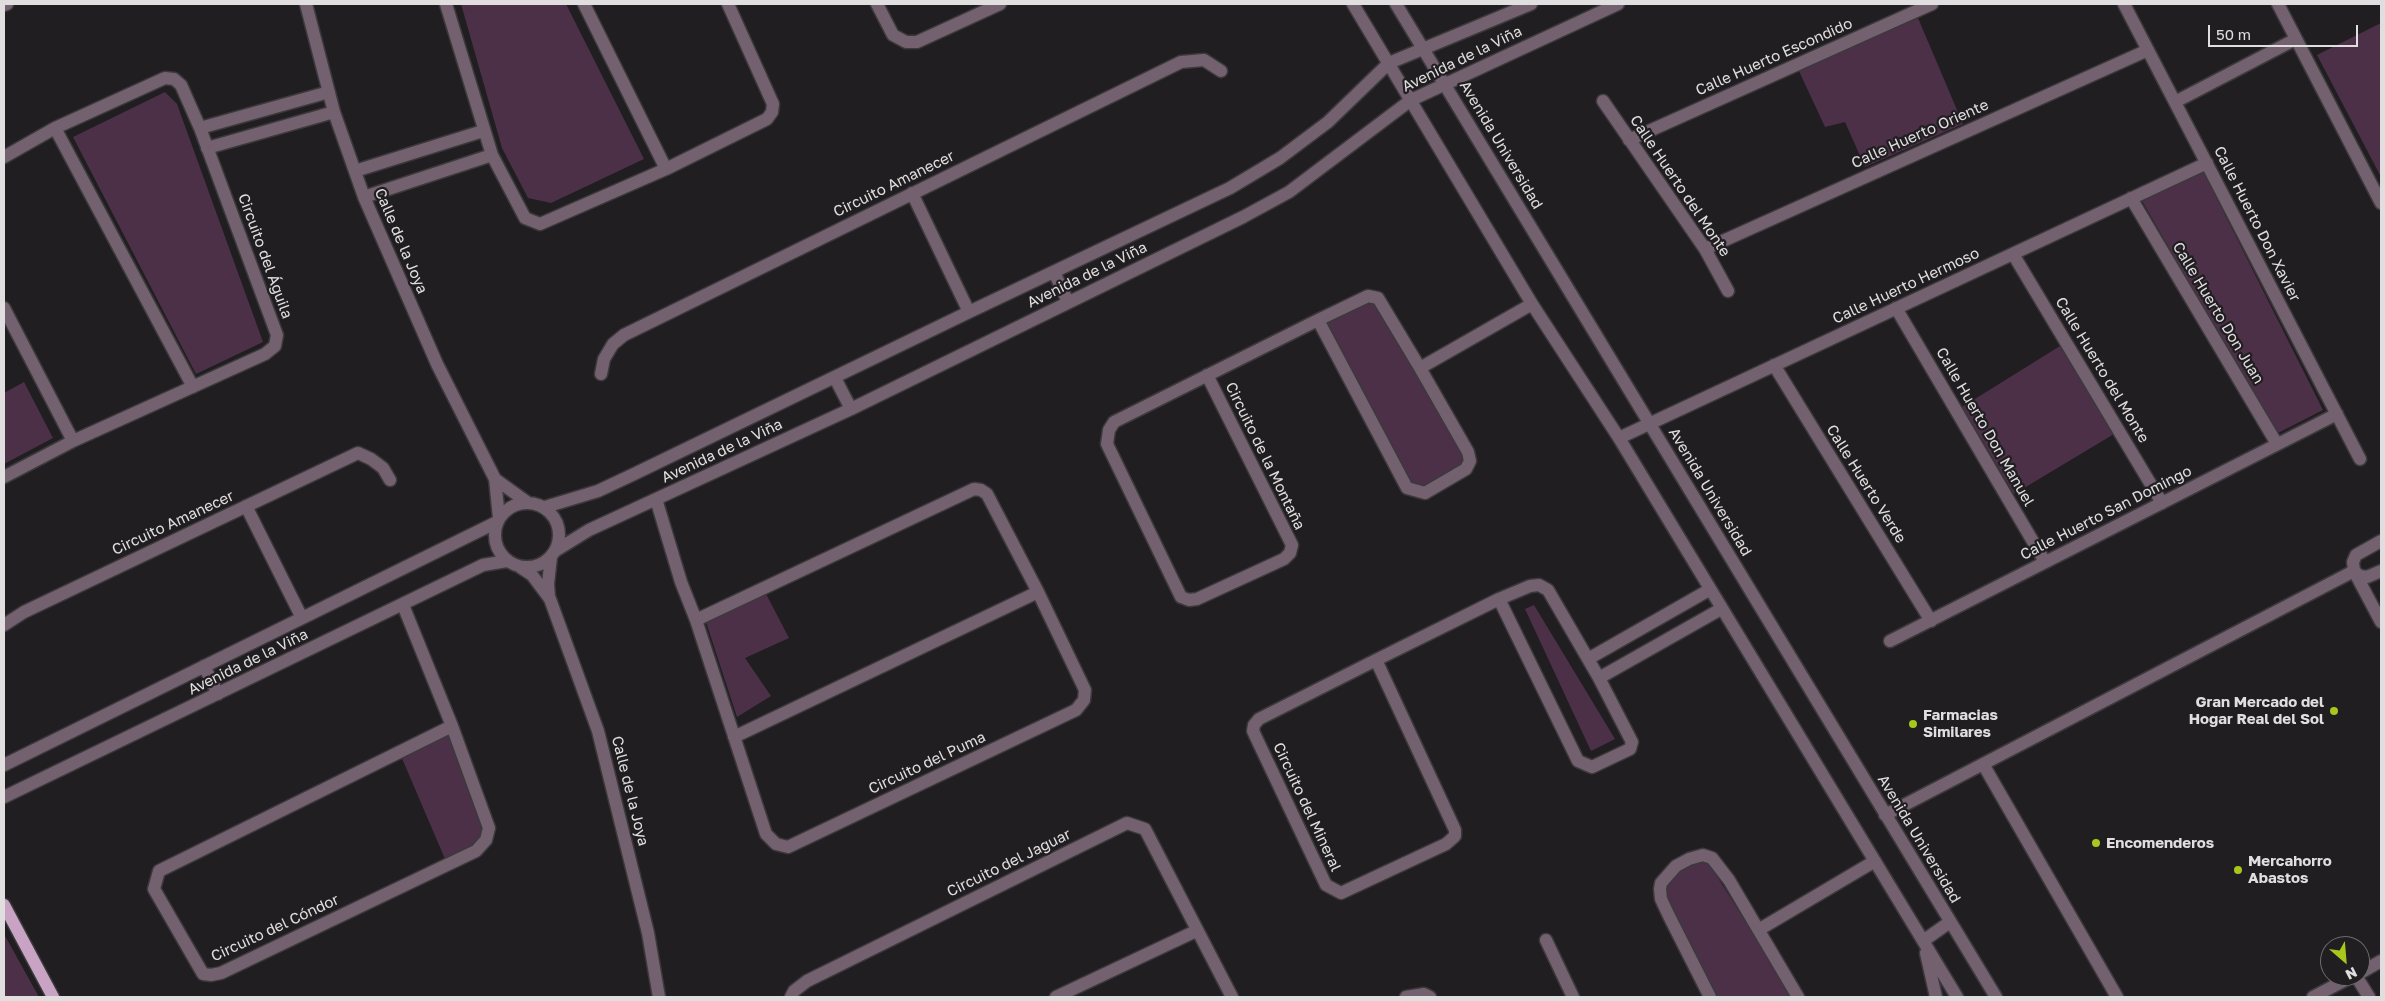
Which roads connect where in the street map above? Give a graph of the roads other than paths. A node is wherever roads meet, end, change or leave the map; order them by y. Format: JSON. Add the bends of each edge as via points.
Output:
{"nodes":[{"id":1,"x":306,"y":4,"type":"edge"},
{"id":2,"x":446,"y":4,"type":"edge"},
{"id":3,"x":584,"y":4,"type":"edge"},
{"id":4,"x":728,"y":4,"type":"edge"},
{"id":5,"x":877,"y":4,"type":"edge"},
{"id":6,"x":1000,"y":4,"type":"edge"},
{"id":7,"x":1353,"y":4,"type":"edge"},
{"id":8,"x":1396,"y":4,"type":"edge"},
{"id":9,"x":1531,"y":4,"type":"edge"},
{"id":10,"x":1618,"y":4,"type":"edge"},
{"id":11,"x":1932,"y":4,"type":"edge"},
{"id":12,"x":2124,"y":4,"type":"edge"},
{"id":13,"x":2278,"y":4,"type":"edge"},
{"id":14,"x":2296,"y":39,"type":"junction"},
{"id":15,"x":1424,"y":49,"type":"junction"},
{"id":16,"x":2148,"y":50,"type":"junction"},
{"id":17,"x":1389,"y":63,"type":"junction"},
{"id":18,"x":1221,"y":71,"type":"dead end"},
{"id":19,"x":1444,"y":83,"type":"junction"},
{"id":20,"x":329,"y":92,"type":"junction"},
{"id":21,"x":1411,"y":100,"type":"junction"},
{"id":22,"x":1604,"y":101,"type":"dead end"},
{"id":23,"x":2175,"y":102,"type":"junction"},
{"id":24,"x":334,"y":112,"type":"junction"},
{"id":25,"x":55,"y":128,"type":"junction"},
{"id":26,"x":200,"y":128,"type":"junction"},
{"id":27,"x":483,"y":131,"type":"junction"},
{"id":28,"x":1629,"y":140,"type":"junction"},
{"id":29,"x":207,"y":148,"type":"junction"},
{"id":30,"x":492,"y":155,"type":"junction"},
{"id":31,"x":4,"y":157,"type":"edge"},
{"id":32,"x":2207,"y":163,"type":"junction"},
{"id":33,"x":666,"y":169,"type":"junction"},
{"id":34,"x":355,"y":171,"type":"junction"},
{"id":35,"x":912,"y":193,"type":"junction"},
{"id":36,"x":364,"y":196,"type":"junction"},
{"id":37,"x":2131,"y":198,"type":"junction"},
{"id":38,"x":2381,"y":203,"type":"edge"},
{"id":39,"x":1705,"y":249,"type":"junction"},
{"id":40,"x":2013,"y":254,"type":"junction"},
{"id":41,"x":1054,"y":272,"type":"junction"},
{"id":42,"x":1728,"y":291,"type":"dead end"},
{"id":43,"x":1068,"y":302,"type":"junction"},
{"id":44,"x":1532,"y":304,"type":"junction"},
{"id":45,"x":4,"y":308,"type":"edge"},
{"id":46,"x":1896,"y":308,"type":"junction"},
{"id":47,"x":969,"y":312,"type":"junction"},
{"id":48,"x":1318,"y":320,"type":"junction"},
{"id":49,"x":1774,"y":365,"type":"junction"},
{"id":50,"x":1420,"y":368,"type":"junction"},
{"id":51,"x":601,"y":374,"type":"dead end"},
{"id":52,"x":1207,"y":375,"type":"junction"},
{"id":53,"x":835,"y":378,"type":"junction"},
{"id":54,"x":193,"y":386,"type":"junction"},
{"id":55,"x":851,"y":409,"type":"junction"},
{"id":56,"x":2337,"y":414,"type":"junction"},
{"id":57,"x":1650,"y":423,"type":"junction"},
{"id":58,"x":1618,"y":438,"type":"junction"},
{"id":59,"x":73,"y":440,"type":"junction"},
{"id":60,"x":2277,"y":444,"type":"junction"},
{"id":61,"x":2360,"y":459,"type":"dead end"},
{"id":62,"x":4,"y":477,"type":"edge"},
{"id":63,"x":495,"y":479,"type":"junction"},
{"id":64,"x":390,"y":480,"type":"dead end"},
{"id":65,"x":656,"y":499,"type":"junction"},
{"id":66,"x":528,"y":502,"type":"junction"},
{"id":67,"x":2162,"y":503,"type":"junction"},
{"id":68,"x":246,"y":506,"type":"junction"},
{"id":69,"x":545,"y":508,"type":"junction"},
{"id":70,"x":498,"y":520,"type":"junction"},
{"id":71,"x":2381,"y":540,"type":"edge"},
{"id":72,"x":554,"y":554,"type":"junction"},
{"id":73,"x":507,"y":561,"type":"junction"},
{"id":74,"x":2045,"y":562,"type":"junction"},
{"id":75,"x":520,"y":567,"type":"junction"},
{"id":76,"x":2354,"y":571,"type":"junction"},
{"id":77,"x":2381,"y":571,"type":"edge"},
{"id":78,"x":1709,"y":590,"type":"junction"},
{"id":79,"x":1038,"y":592,"type":"junction"},
{"id":80,"x":550,"y":599,"type":"junction"},
{"id":81,"x":1499,"y":599,"type":"junction"},
{"id":82,"x":403,"y":605,"type":"junction"},
{"id":83,"x":1721,"y":609,"type":"junction"},
{"id":84,"x":302,"y":618,"type":"junction"},
{"id":85,"x":696,"y":620,"type":"junction"},
{"id":86,"x":1931,"y":621,"type":"junction"},
{"id":87,"x":2381,"y":622,"type":"edge"},
{"id":88,"x":4,"y":625,"type":"edge"},
{"id":89,"x":1890,"y":641,"type":"dead end"},
{"id":90,"x":1588,"y":659,"type":"junction"},
{"id":91,"x":1376,"y":660,"type":"junction"},
{"id":92,"x":204,"y":666,"type":"junction"},
{"id":93,"x":1599,"y":678,"type":"junction"},
{"id":94,"x":218,"y":694,"type":"junction"},
{"id":95,"x":452,"y":726,"type":"junction"},
{"id":96,"x":734,"y":737,"type":"junction"},
{"id":97,"x":1983,"y":764,"type":"junction"},
{"id":98,"x":4,"y":765,"type":"edge"},
{"id":99,"x":4,"y":798,"type":"edge"},
{"id":100,"x":1885,"y":815,"type":"junction"},
{"id":101,"x":1875,"y":861,"type":"junction"},
{"id":102,"x":4,"y":905,"type":"edge"},
{"id":103,"x":1950,"y":922,"type":"junction"},
{"id":104,"x":1760,"y":929,"type":"junction"},
{"id":105,"x":1196,"y":931,"type":"junction"},
{"id":106,"x":1546,"y":940,"type":"dead end"},
{"id":107,"x":1924,"y":941,"type":"junction"},
{"id":108,"x":2335,"y":986,"type":"edge"},
{"id":109,"x":2362,"y":986,"type":"edge"},
{"id":110,"x":53,"y":997,"type":"edge"},
{"id":111,"x":659,"y":997,"type":"edge"},
{"id":112,"x":791,"y":997,"type":"edge"},
{"id":113,"x":1056,"y":997,"type":"edge"},
{"id":114,"x":1232,"y":997,"type":"edge"},
{"id":115,"x":1406,"y":997,"type":"edge"},
{"id":116,"x":1430,"y":997,"type":"edge"},
{"id":117,"x":1573,"y":997,"type":"edge"},
{"id":118,"x":1710,"y":997,"type":"edge"},
{"id":119,"x":1798,"y":997,"type":"edge"},
{"id":120,"x":1936,"y":997,"type":"edge"},
{"id":121,"x":1957,"y":997,"type":"edge"},
{"id":122,"x":1996,"y":997,"type":"edge"},
{"id":123,"x":2117,"y":997,"type":"edge"},
{"id":124,"x":2313,"y":997,"type":"edge"},
{"id":125,"x":2369,"y":997,"type":"edge"}],
"edges":[{"from":1,"to":20,"type":"street","name":"Calle de la Joya"},
{"from":2,"to":27,"type":"street"},
{"from":3,"to":33,"type":"street"},
{"from":4,"to":33,"type":"street","via":[[773,104],[772,112],[767,119]]},
{"from":5,"to":6,"type":"street","via":[[893,35],[906,42],[917,42]]},
{"from":7,"to":17,"type":"street"},
{"from":8,"to":15,"type":"street","name":"Avenida Universidad"},
{"from":9,"to":15,"type":"street","name":"Avenida de la Viña"},
{"from":10,"to":19,"type":"street","name":"Avenida de la Viña"},
{"from":11,"to":28,"type":"street","name":"Calle Huerto Escondido"},
{"from":12,"to":16,"type":"street","name":"Calle Huerto Don Xavier"},
{"from":13,"to":14,"type":"street"},
{"from":14,"to":23,"type":"street"},
{"from":14,"to":38,"type":"street"},
{"from":15,"to":17,"type":"street","name":"Avenida de la Viña"},
{"from":15,"to":19,"type":"street","name":"Avenida Universidad"},
{"from":16,"to":23,"type":"street","name":"Calle Huerto Don Xavier"},
{"from":16,"to":39,"type":"street","name":"Calle Huerto Oriente"},
{"from":17,"to":21,"type":"street"},
{"from":17,"to":41,"type":"street","name":"Avenida de la Viña","via":[[1328,122],[1280,158],[1230,188]]},
{"from":18,"to":35,"type":"street","name":"Circuito Amanecer","via":[[1204,60],[1181,62]]},
{"from":19,"to":21,"type":"street","name":"Avenida de la Viña"},
{"from":19,"to":57,"type":"street","name":"Avenida Universidad"},
{"from":20,"to":24,"type":"street","name":"Calle de la Joya"},
{"from":20,"to":26,"type":"street"},
{"from":21,"to":43,"type":"street","name":"Avenida de la Viña","via":[[1289,192]]},
{"from":21,"to":44,"type":"street"},
{"from":22,"to":28,"type":"street","name":"Calle Huerto del Monte"},
{"from":23,"to":32,"type":"street","name":"Calle Huerto Don Xavier"},
{"from":24,"to":29,"type":"street"},
{"from":24,"to":34,"type":"street","name":"Calle de la Joya"},
{"from":25,"to":26,"type":"street","name":"Circuito del Águila","via":[[165,78],[174,79],[181,85]]},
{"from":25,"to":31,"type":"street","name":"Circuito del Águila"},
{"from":25,"to":54,"type":"street"},
{"from":26,"to":29,"type":"street","name":"Circuito del Águila"},
{"from":27,"to":30,"type":"street"},
{"from":27,"to":34,"type":"street"},
{"from":28,"to":39,"type":"street","name":"Calle Huerto del Monte"},
{"from":29,"to":54,"type":"street","name":"Circuito del Águila","via":[[277,335],[275,346],[265,354]]},
{"from":30,"to":33,"type":"street","via":[[526,218],[540,224]]},
{"from":30,"to":36,"type":"street"},
{"from":32,"to":37,"type":"street","name":"Calle Huerto Hermoso"},
{"from":32,"to":56,"type":"street","name":"Calle Huerto Don Xavier"},
{"from":34,"to":36,"type":"street","name":"Calle de la Joya"},
{"from":35,"to":47,"type":"street"},
{"from":35,"to":51,"type":"street","name":"Circuito Amanecer","via":[[624,335],[613,344],[604,359]]},
{"from":36,"to":63,"type":"street","name":"Calle de la Joya","via":[[437,364]]},
{"from":37,"to":40,"type":"street","name":"Calle Huerto Hermoso"},
{"from":37,"to":60,"type":"street","name":"Calle Huerto Don Juan"},
{"from":39,"to":42,"type":"street","name":"Calle Huerto del Monte"},
{"from":40,"to":46,"type":"street","name":"Calle Huerto Hermoso"},
{"from":40,"to":67,"type":"street","name":"Calle Huerto del Monte"},
{"from":41,"to":43,"type":"street"},
{"from":41,"to":47,"type":"street","name":"Avenida de la Viña"},
{"from":43,"to":55,"type":"street","name":"Avenida de la Viña"},
{"from":44,"to":50,"type":"street"},
{"from":44,"to":58,"type":"street"},
{"from":45,"to":59,"type":"street"},
{"from":46,"to":49,"type":"street","name":"Calle Huerto Hermoso"},
{"from":46,"to":74,"type":"street","name":"Calle Huerto Don Manuel"},
{"from":47,"to":53,"type":"street","name":"Avenida de la Viña"},
{"from":48,"to":50,"type":"street","name":"Circuito de la Montaña","via":[[1374,296]]},
{"from":48,"to":50,"type":"street","name":"Circuito de la Montaña","via":[[1407,488],[1424,493],[1466,469],[1470,460]]},
{"from":48,"to":52,"type":"street","name":"Circuito de la Montaña"},
{"from":49,"to":57,"type":"street","name":"Calle Huerto Hermoso"},
{"from":49,"to":86,"type":"street","name":"Calle Huerto Verde"},
{"from":52,"to":52,"type":"street","name":"Circuito de la Montaña","via":[[1114,422],[1107,438],[1107,444],[1181,597],[1189,600],[1197,600],[1284,559],[1292,546]]},
{"from":53,"to":55,"type":"street"},
{"from":53,"to":69,"type":"street","name":"Avenida de la Viña","via":[[598,491]]},
{"from":54,"to":59,"type":"street","name":"Circuito del Águila"},
{"from":55,"to":65,"type":"street","name":"Avenida de la Viña"},
{"from":56,"to":60,"type":"street","name":"Calle Huerto San Domingo"},
{"from":56,"to":61,"type":"street","name":"Calle Huerto Don Xavier"},
{"from":57,"to":58,"type":"street","name":"Calle Huerto Hermoso"},
{"from":57,"to":100,"type":"street","name":"Avenida Universidad"},
{"from":58,"to":78,"type":"street"},
{"from":59,"to":62,"type":"street","name":"Circuito del Águila"},
{"from":60,"to":67,"type":"street","name":"Calle Huerto San Domingo"},
{"from":63,"to":66,"type":"street","name":"Calle de la Joya"},
{"from":63,"to":70,"type":"street","name":"Calle de la Joya"},
{"from":64,"to":68,"type":"street","name":"Circuito Amanecer","via":[[382,468],[358,453]]},
{"from":65,"to":72,"type":"street","name":"Avenida de la Viña","via":[[589,530]]},
{"from":65,"to":85,"type":"street","name":"Circuito del Puma"},
{"from":66,"to":69,"type":"street"},
{"from":66,"to":70,"type":"street","via":[[512,506]]},
{"from":67,"to":74,"type":"street","name":"Calle Huerto San Domingo"},
{"from":68,"to":84,"type":"street"},
{"from":68,"to":88,"type":"street","name":"Circuito Amanecer","via":[[24,612]]},
{"from":69,"to":72,"type":"street","via":[[559,527]]},
{"from":70,"to":73,"type":"street","via":[[494,533],[496,544]]},
{"from":70,"to":84,"type":"street","name":"Avenida de la Viña"},
{"from":71,"to":76,"type":"street","via":[[2356,555],[2352,562]]},
{"from":72,"to":75,"type":"street","via":[[537,566]]},
{"from":72,"to":80,"type":"street","name":"Calle de la Joya","via":[[548,584]]},
{"from":73,"to":75,"type":"street"},
{"from":73,"to":82,"type":"street","name":"Avenida de la Viña","via":[[483,565]]},
{"from":74,"to":86,"type":"street","name":"Calle Huerto San Domingo"},
{"from":75,"to":80,"type":"street","name":"Calle de la Joya","via":[[532,575]]},
{"from":76,"to":77,"type":"street","via":[[2367,577]]},
{"from":76,"to":87,"type":"street"},
{"from":76,"to":97,"type":"street"},
{"from":78,"to":83,"type":"street"},
{"from":78,"to":90,"type":"street"},
{"from":79,"to":85,"type":"street","name":"Circuito del Puma","via":[[987,494],[974,489]]},
{"from":79,"to":96,"type":"street"},
{"from":79,"to":96,"type":"street","name":"Circuito del Puma","via":[[1085,690],[1084,700],[1076,710],[788,847],[776,844],[766,834]]},
{"from":80,"to":111,"type":"street","name":"Calle de la Joya","via":[[598,731],[648,933]]},
{"from":81,"to":90,"type":"street","name":"Circuito del Mineral","via":[[1530,586],[1539,585],[1548,590]]},
{"from":81,"to":91,"type":"street","name":"Circuito del Mineral"},
{"from":81,"to":93,"type":"street","name":"Circuito del Mineral","via":[[1578,761],[1592,767],[1626,753],[1632,742]]},
{"from":82,"to":94,"type":"street","name":"Avenida de la Viña"},
{"from":82,"to":95,"type":"street","name":"Circuito del Cóndor"},
{"from":83,"to":93,"type":"street"},
{"from":83,"to":101,"type":"street"},
{"from":84,"to":92,"type":"street","name":"Avenida de la Viña"},
{"from":85,"to":96,"type":"street","name":"Circuito del Puma"},
{"from":86,"to":89,"type":"street","name":"Calle Huerto San Domingo"},
{"from":90,"to":93,"type":"street","name":"Circuito del Mineral"},
{"from":91,"to":91,"type":"street","name":"Circuito del Mineral","via":[[1254,724],[1253,731],[1326,885],[1341,893],[1446,844],[1455,836]]},
{"from":92,"to":94,"type":"street"},
{"from":92,"to":98,"type":"street","name":"Avenida de la Viña"},
{"from":94,"to":99,"type":"street","name":"Avenida de la Viña"},
{"from":95,"to":95,"type":"street","name":"Circuito del Cóndor","via":[[489,828],[486,840],[476,850],[221,973],[203,974],[154,889],[159,871]]},
{"from":97,"to":100,"type":"street"},
{"from":97,"to":123,"type":"street"},
{"from":100,"to":103,"type":"street","name":"Avenida Universidad"},
{"from":101,"to":104,"type":"street"},
{"from":101,"to":107,"type":"street"},
{"from":102,"to":110,"type":"main road"},
{"from":103,"to":107,"type":"street"},
{"from":103,"to":122,"type":"street","name":"Avenida Universidad"},
{"from":104,"to":118,"type":"street","via":[[1712,858],[1703,855],[1689,859],[1676,866],[1662,883],[1661,900]]},
{"from":104,"to":119,"type":"street"},
{"from":105,"to":112,"type":"street","name":"Circuito del Jaguar","via":[[1145,829],[1126,823],[807,980]]},
{"from":105,"to":113,"type":"street"},
{"from":105,"to":114,"type":"street","name":"Circuito del Jaguar"},
{"from":106,"to":117,"type":"street"},
{"from":107,"to":120,"type":"street"},
{"from":107,"to":121,"type":"street"},
{"from":108,"to":124,"type":"street"},
{"from":109,"to":125,"type":"street"},
{"from":115,"to":116,"type":"street","via":[[1424,994]]}]}
